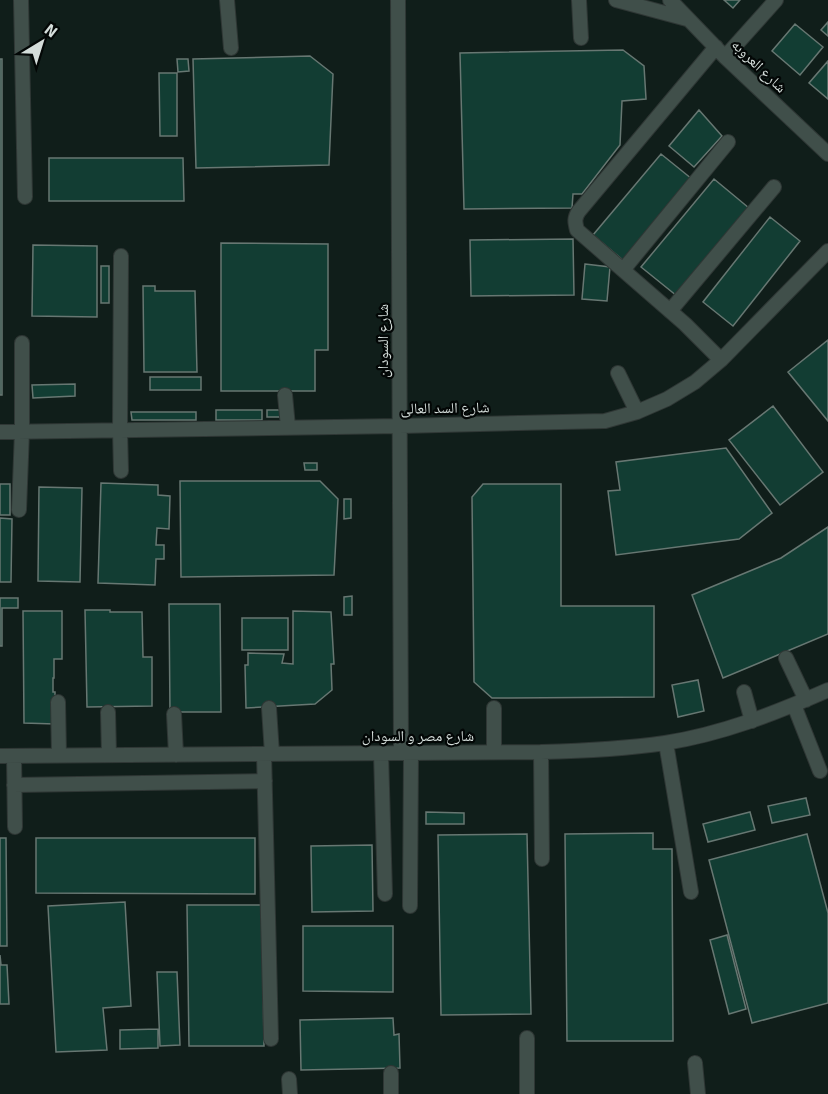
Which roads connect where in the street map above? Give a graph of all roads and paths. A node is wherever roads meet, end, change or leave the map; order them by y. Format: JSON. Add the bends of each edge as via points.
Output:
{"nodes":[{"id":1,"x":21,"y":0,"type":"edge"},
{"id":2,"x":226,"y":0,"type":"edge"},
{"id":3,"x":398,"y":0,"type":"edge"},
{"id":4,"x":579,"y":0,"type":"edge"},
{"id":5,"x":616,"y":0,"type":"edge"},
{"id":6,"x":670,"y":0,"type":"edge"},
{"id":7,"x":776,"y":0,"type":"edge"},
{"id":8,"x":690,"y":19,"type":"junction"},
{"id":9,"x":581,"y":39,"type":"dead end"},
{"id":10,"x":231,"y":48,"type":"dead end"},
{"id":11,"x":721,"y":52,"type":"junction"},
{"id":12,"x":728,"y":142,"type":"dead end"},
{"id":13,"x":828,"y":154,"type":"edge"},
{"id":14,"x":774,"y":187,"type":"dead end"},
{"id":15,"x":25,"y":196,"type":"dead end"},
{"id":16,"x":828,"y":251,"type":"edge"},
{"id":17,"x":122,"y":256,"type":"dead end"},
{"id":18,"x":622,"y":270,"type":"junction"},
{"id":19,"x":670,"y":311,"type":"junction"},
{"id":20,"x":22,"y":343,"type":"dead end"},
{"id":21,"x":721,"y":360,"type":"junction"},
{"id":22,"x":618,"y":373,"type":"dead end"},
{"id":23,"x":285,"y":395,"type":"dead end"},
{"id":24,"x":637,"y":412,"type":"junction"},
{"id":25,"x":400,"y":426,"type":"junction"},
{"id":26,"x":288,"y":427,"type":"junction"},
{"id":27,"x":120,"y":430,"type":"junction"},
{"id":28,"x":22,"y":431,"type":"junction"},
{"id":29,"x":0,"y":432,"type":"edge"},
{"id":30,"x":121,"y":471,"type":"dead end"},
{"id":31,"x":20,"y":510,"type":"dead end"},
{"id":32,"x":786,"y":658,"type":"dead end"},
{"id":33,"x":828,"y":690,"type":"edge"},
{"id":34,"x":744,"y":692,"type":"dead end"},
{"id":35,"x":58,"y":702,"type":"dead end"},
{"id":36,"x":800,"y":703,"type":"junction"},
{"id":37,"x":269,"y":708,"type":"dead end"},
{"id":38,"x":494,"y":708,"type":"dead end"},
{"id":39,"x":108,"y":712,"type":"dead end"},
{"id":40,"x":174,"y":714,"type":"dead end"},
{"id":41,"x":752,"y":721,"type":"junction"},
{"id":42,"x":666,"y":743,"type":"junction"},
{"id":43,"x":494,"y":752,"type":"junction"},
{"id":44,"x":541,"y":752,"type":"junction"},
{"id":45,"x":381,"y":753,"type":"junction"},
{"id":46,"x":406,"y":753,"type":"junction"},
{"id":47,"x":176,"y":754,"type":"junction"},
{"id":48,"x":268,"y":754,"type":"junction"},
{"id":49,"x":59,"y":755,"type":"junction"},
{"id":50,"x":109,"y":755,"type":"junction"},
{"id":51,"x":7,"y":756,"type":"edge"},
{"id":52,"x":820,"y":771,"type":"dead end"},
{"id":53,"x":265,"y":781,"type":"junction"},
{"id":54,"x":14,"y":785,"type":"junction"},
{"id":55,"x":15,"y":827,"type":"dead end"},
{"id":56,"x":542,"y":858,"type":"dead end"},
{"id":57,"x":691,"y":892,"type":"dead end"},
{"id":58,"x":385,"y":894,"type":"dead end"},
{"id":59,"x":410,"y":906,"type":"dead end"},
{"id":60,"x":527,"y":1038,"type":"dead end"},
{"id":61,"x":271,"y":1039,"type":"dead end"},
{"id":62,"x":695,"y":1063,"type":"dead end"},
{"id":63,"x":391,"y":1073,"type":"dead end"},
{"id":64,"x":289,"y":1079,"type":"dead end"},
{"id":65,"x":290,"y":1094,"type":"edge"},
{"id":66,"x":391,"y":1094,"type":"edge"},
{"id":67,"x":527,"y":1094,"type":"edge"},
{"id":68,"x":698,"y":1094,"type":"edge"}],
"edges":[{"from":1,"to":15,"type":"lane"},
{"from":2,"to":10,"type":"lane"},
{"from":3,"to":25,"type":"lane","name":"شارع السودان"},
{"from":4,"to":9,"type":"lane"},
{"from":5,"to":8,"type":"lane"},
{"from":6,"to":8,"type":"lane","name":"شارع العروبه"},
{"from":7,"to":11,"type":"lane"},
{"from":8,"to":11,"type":"lane","name":"شارع العروبه"},
{"from":11,"to":13,"type":"lane","name":"شارع العروبه"},
{"from":11,"to":18,"type":"lane","via":[[576,216],[577,230]]},
{"from":12,"to":18,"type":"lane"},
{"from":14,"to":19,"type":"lane"},
{"from":16,"to":21,"type":"lane","name":"شارع السد العالى"},
{"from":17,"to":27,"type":"lane"},
{"from":18,"to":19,"type":"lane"},
{"from":19,"to":21,"type":"lane"},
{"from":20,"to":28,"type":"lane"},
{"from":21,"to":24,"type":"lane","name":"شارع السد العالى","via":[[667,399]]},
{"from":22,"to":24,"type":"lane"},
{"from":23,"to":26,"type":"lane"},
{"from":24,"to":25,"type":"lane","name":"شارع السد العالى","via":[[605,421]]},
{"from":25,"to":26,"type":"lane","name":"شارع السد العالى"},
{"from":25,"to":46,"type":"lane","name":"شارع السودان"},
{"from":26,"to":27,"type":"lane","name":"شارع السد العالى"},
{"from":27,"to":28,"type":"lane","name":"شارع السد العالى"},
{"from":27,"to":30,"type":"lane"},
{"from":28,"to":29,"type":"lane","name":"شارع السد العالى"},
{"from":28,"to":31,"type":"lane"},
{"from":32,"to":36,"type":"lane"},
{"from":33,"to":36,"type":"lane","name":"شارع مصر و السودان"},
{"from":34,"to":41,"type":"lane"},
{"from":35,"to":49,"type":"lane"},
{"from":36,"to":41,"type":"lane","name":"شارع مصر و السودان"},
{"from":36,"to":52,"type":"lane"},
{"from":37,"to":48,"type":"lane"},
{"from":38,"to":43,"type":"lane"},
{"from":39,"to":50,"type":"lane"},
{"from":40,"to":47,"type":"lane"},
{"from":41,"to":42,"type":"lane","name":"شارع مصر و السودان"},
{"from":42,"to":44,"type":"lane","name":"شارع مصر و السودان"},
{"from":42,"to":57,"type":"lane"},
{"from":43,"to":44,"type":"lane","name":"شارع مصر و السودان"},
{"from":43,"to":46,"type":"lane","name":"شارع مصر و السودان"},
{"from":44,"to":56,"type":"lane"},
{"from":45,"to":46,"type":"lane","name":"شارع مصر و السودان"},
{"from":45,"to":48,"type":"lane","name":"شارع مصر و السودان"},
{"from":45,"to":58,"type":"lane"},
{"from":46,"to":59,"type":"lane","name":"شارع السودان"},
{"from":47,"to":48,"type":"lane","name":"شارع مصر و السودان"},
{"from":47,"to":50,"type":"lane","name":"شارع مصر و السودان"},
{"from":48,"to":53,"type":"lane"},
{"from":49,"to":50,"type":"lane","name":"شارع مصر و السودان"},
{"from":49,"to":51,"type":"lane","name":"شارع مصر و السودان"},
{"from":51,"to":54,"type":"lane"},
{"from":53,"to":54,"type":"lane"},
{"from":53,"to":61,"type":"lane"},
{"from":54,"to":55,"type":"lane"},
{"from":60,"to":67,"type":"lane"},
{"from":62,"to":68,"type":"lane"},
{"from":63,"to":66,"type":"lane"},
{"from":64,"to":65,"type":"lane"}]}
